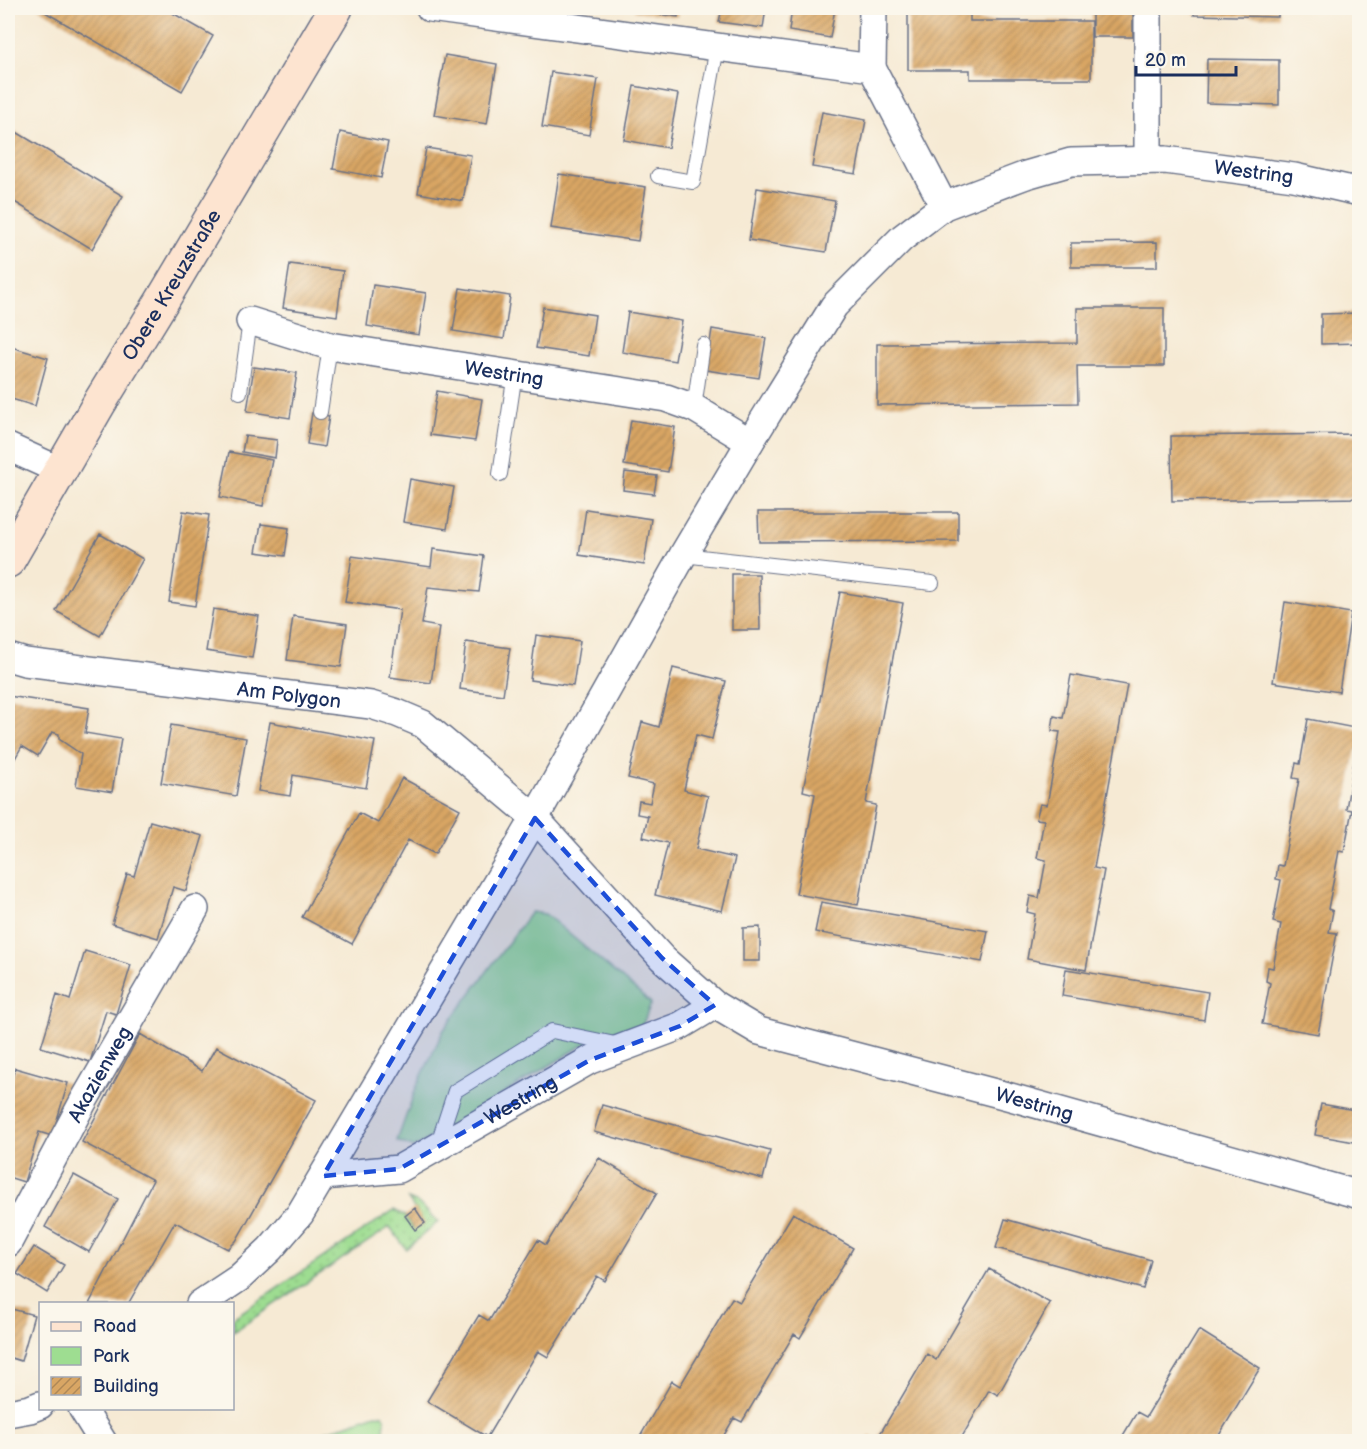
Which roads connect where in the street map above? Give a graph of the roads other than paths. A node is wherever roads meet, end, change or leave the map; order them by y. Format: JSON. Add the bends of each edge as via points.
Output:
{"nodes":[{"id":1,"x":336,"y":8,"type":"edge"},
{"id":2,"x":430,"y":8,"type":"edge"},
{"id":3,"x":873,"y":8,"type":"edge"},
{"id":4,"x":1148,"y":8,"type":"edge"},
{"id":5,"x":717,"y":47,"type":"junction"},
{"id":6,"x":872,"y":68,"type":"junction"},
{"id":7,"x":1148,"y":160,"type":"junction"},
{"id":8,"x":658,"y":176,"type":"dead end"},
{"id":9,"x":1359,"y":192,"type":"edge"},
{"id":10,"x":944,"y":206,"type":"junction"},
{"id":11,"x":250,"y":321,"type":"joint"},
{"id":12,"x":704,"y":345,"type":"dead end"},
{"id":13,"x":330,"y":346,"type":"junction"},
{"id":14,"x":514,"y":373,"type":"junction"},
{"id":15,"x":240,"y":392,"type":"dead end"},
{"id":16,"x":694,"y":408,"type":"junction"},
{"id":17,"x":320,"y":412,"type":"dead end"},
{"id":18,"x":750,"y":442,"type":"junction"},
{"id":19,"x":8,"y":447,"type":"edge"},
{"id":20,"x":61,"y":471,"type":"junction"},
{"id":21,"x":500,"y":474,"type":"dead end"},
{"id":22,"x":683,"y":555,"type":"junction"},
{"id":23,"x":8,"y":561,"type":"edge"},
{"id":24,"x":932,"y":583,"type":"dead end"},
{"id":25,"x":8,"y":657,"type":"edge"},
{"id":26,"x":535,"y":818,"type":"junction"},
{"id":27,"x":195,"y":909,"type":"dead end"},
{"id":28,"x":714,"y":1005,"type":"junction"},
{"id":29,"x":627,"y":1047,"type":"junction"},
{"id":30,"x":436,"y":1148,"type":"junction"},
{"id":31,"x":323,"y":1176,"type":"junction"},
{"id":32,"x":1359,"y":1196,"type":"edge"},
{"id":33,"x":8,"y":1243,"type":"edge"},
{"id":34,"x":203,"y":1302,"type":"edge"},
{"id":35,"x":39,"y":1405,"type":"edge"},
{"id":36,"x":83,"y":1410,"type":"edge"},
{"id":37,"x":8,"y":1413,"type":"edge"},
{"id":38,"x":104,"y":1442,"type":"edge"}],
"edges":[{"from":1,"to":20,"type":"street","name":"Obere Kreuzstraße"},
{"from":2,"to":5,"type":"street"},
{"from":3,"to":6,"type":"street"},
{"from":4,"to":7,"type":"street"},
{"from":5,"to":6,"type":"street"},
{"from":5,"to":8,"type":"lane","via":[[693,182]]},
{"from":6,"to":10,"type":"street"},
{"from":7,"to":9,"type":"street","name":"Westring","via":[[1294,177]]},
{"from":7,"to":10,"type":"street","name":"Westring","via":[[1071,162]]},
{"from":10,"to":18,"type":"street","name":"Westring","via":[[902,238],[834,306]]},
{"from":11,"to":13,"type":"street","name":"Westring"},
{"from":11,"to":15,"type":"lane"},
{"from":12,"to":16,"type":"lane"},
{"from":13,"to":14,"type":"street","name":"Westring"},
{"from":13,"to":17,"type":"lane"},
{"from":14,"to":16,"type":"street","name":"Westring","via":[[666,398]]},
{"from":14,"to":21,"type":"lane"},
{"from":16,"to":18,"type":"street","name":"Westring"},
{"from":18,"to":22,"type":"street","name":"Westring"},
{"from":19,"to":20,"type":"street"},
{"from":20,"to":23,"type":"street","name":"Obere Kreuzstraße"},
{"from":22,"to":24,"type":"lane"},
{"from":22,"to":26,"type":"street","name":"Westring"},
{"from":25,"to":26,"type":"street","name":"Am Polygon","via":[[370,705],[397,713],[423,724]]},
{"from":26,"to":28,"type":"street","name":"Westring","via":[[662,958]]},
{"from":26,"to":31,"type":"street","name":"Westring"},
{"from":27,"to":33,"type":"street","name":"Akazienweg","via":[[82,1102]]},
{"from":28,"to":29,"type":"street","name":"Westring","via":[[680,1026]]},
{"from":28,"to":32,"type":"street","name":"Westring","via":[[778,1036]]},
{"from":29,"to":30,"type":"street","name":"Westring","via":[[590,1060]]},
{"from":29,"to":30,"type":"lane","via":[[552,1031],[455,1091]]},
{"from":30,"to":31,"type":"street","name":"Westring","via":[[399,1170]]},
{"from":31,"to":34,"type":"street","name":"Westring","via":[[300,1214],[270,1250],[239,1278]]},
{"from":35,"to":37,"type":"street"},
{"from":36,"to":38,"type":"street"}]}
